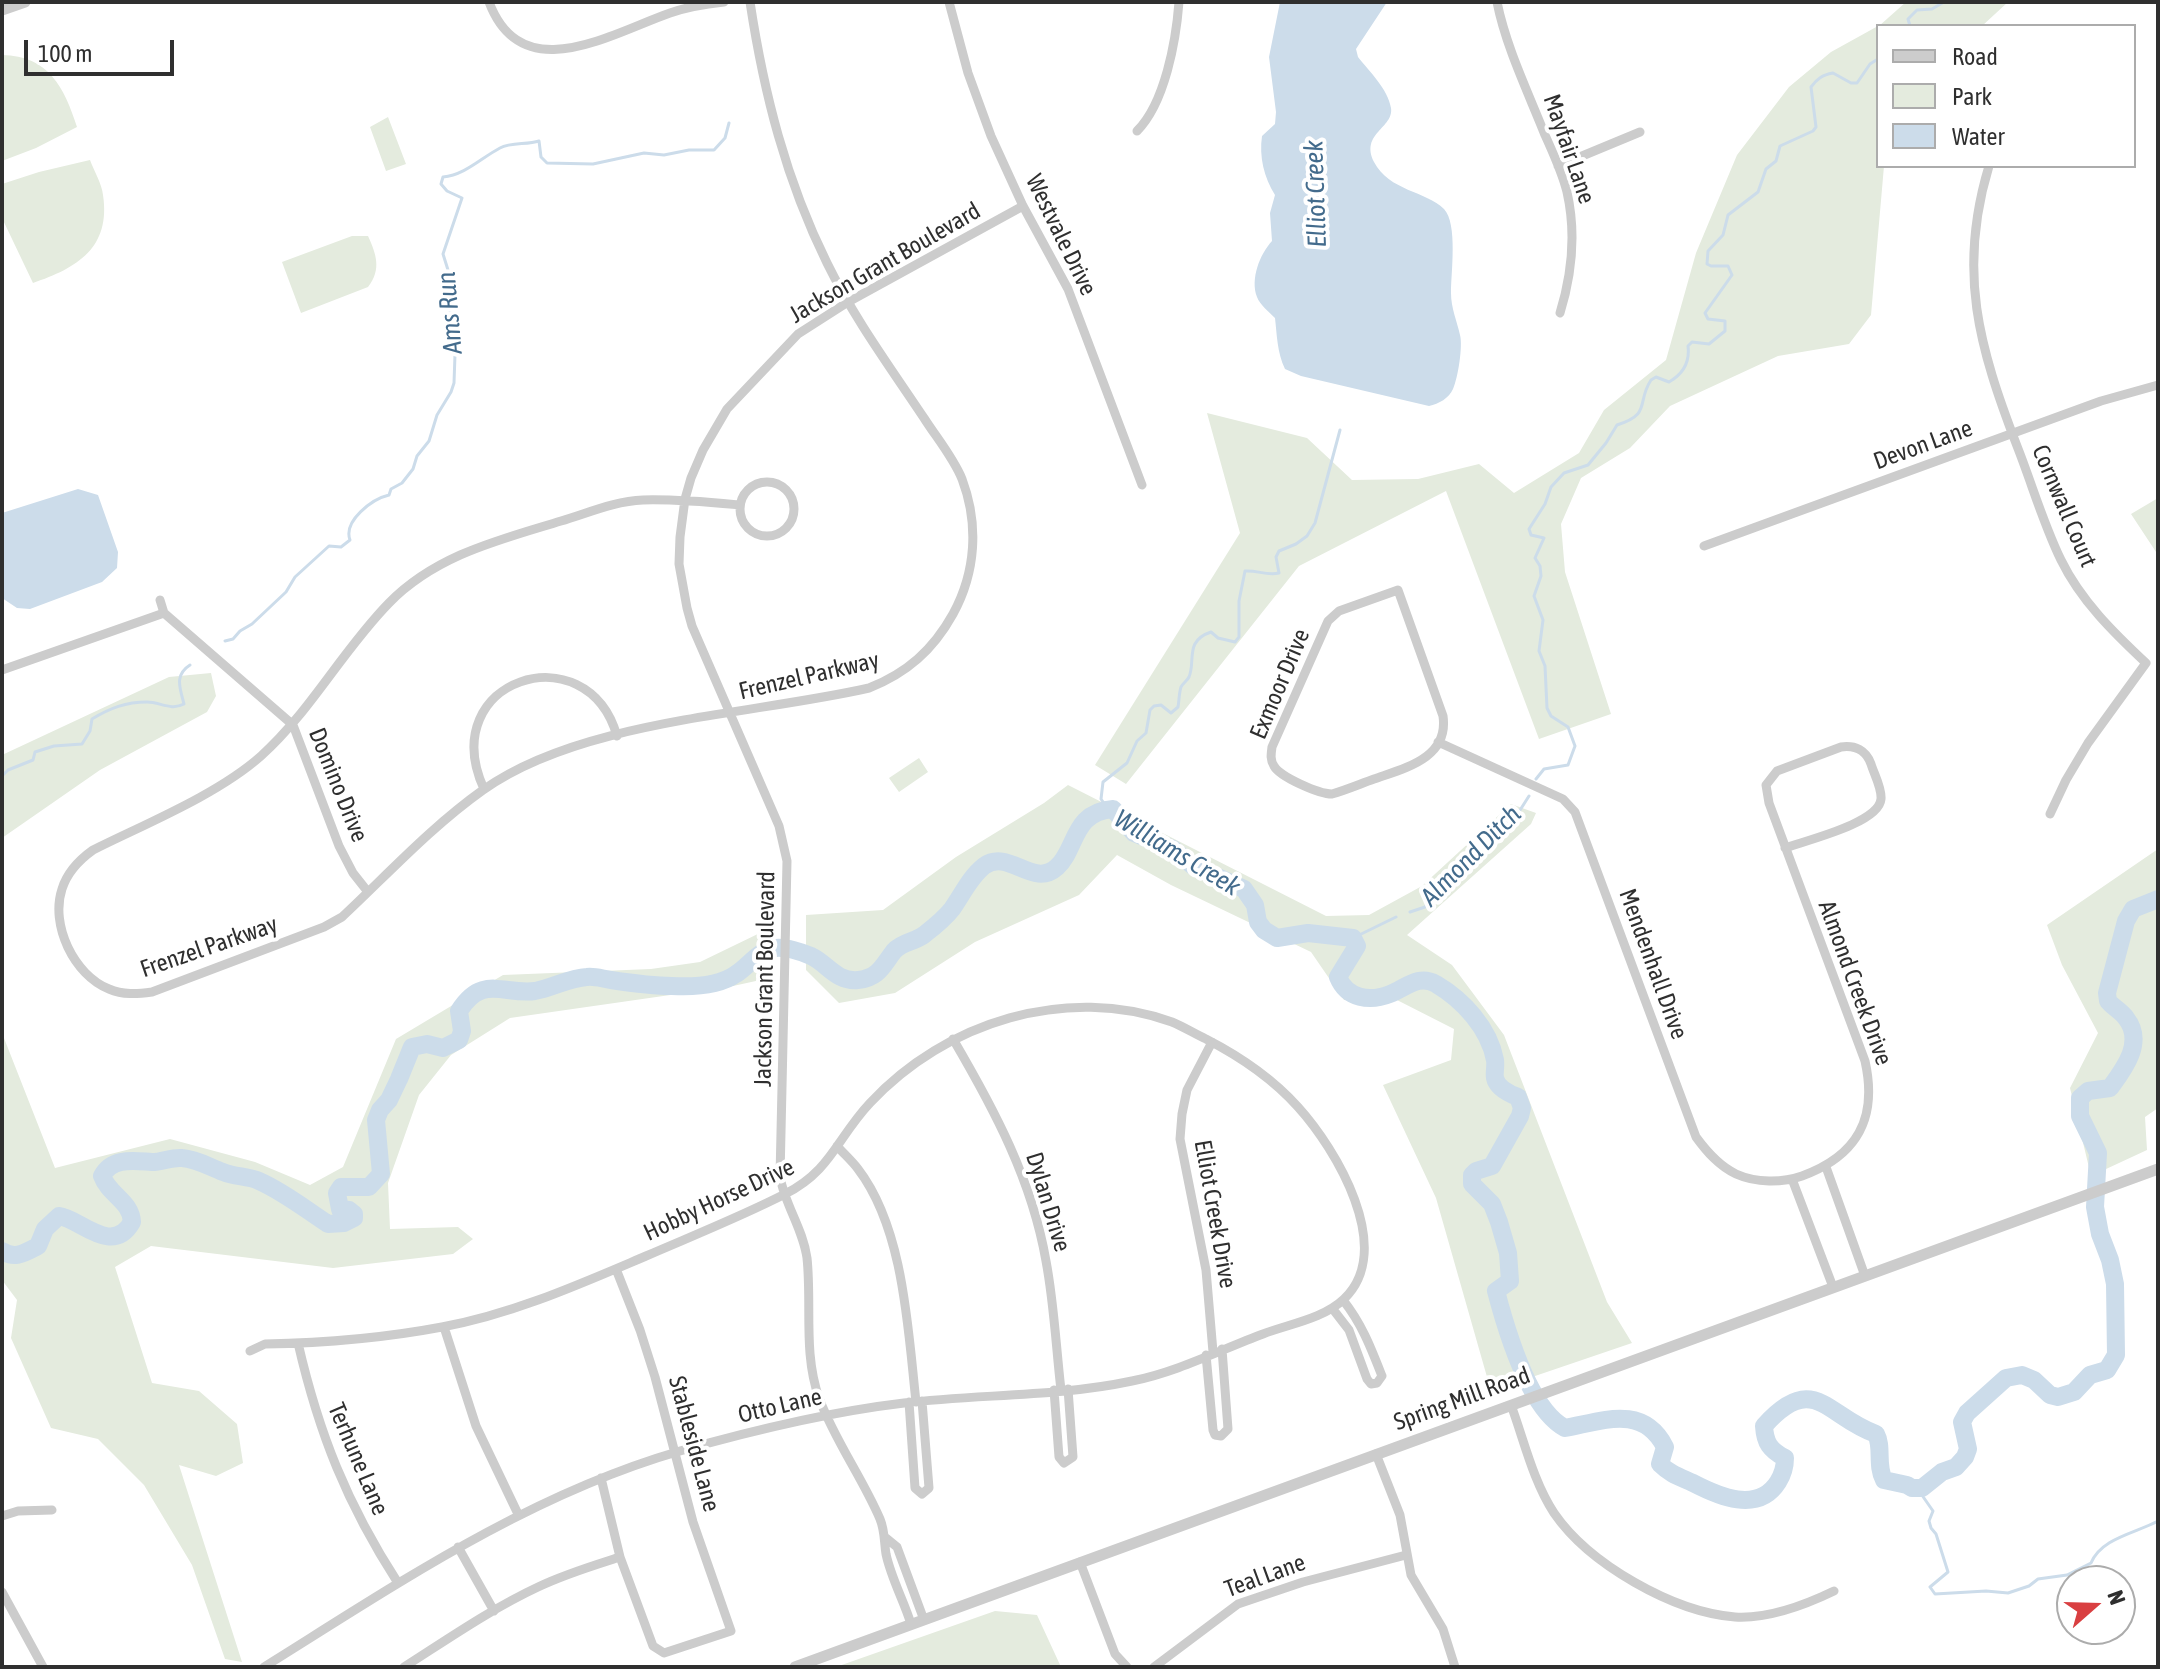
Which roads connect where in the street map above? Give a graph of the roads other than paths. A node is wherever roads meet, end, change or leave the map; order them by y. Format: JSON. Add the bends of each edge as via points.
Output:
{"nodes":[{"id":1,"x":25,"y":2,"type":"edge"},
{"id":2,"x":489,"y":2,"type":"edge"},
{"id":3,"x":724,"y":2,"type":"edge"},
{"id":4,"x":750,"y":2,"type":"edge"},
{"id":5,"x":949,"y":2,"type":"edge"},
{"id":6,"x":1179,"y":2,"type":"edge"},
{"id":7,"x":1497,"y":2,"type":"edge"},
{"id":8,"x":2,"y":10,"type":"edge"},
{"id":9,"x":1137,"y":131,"type":"dead end"},
{"id":10,"x":1640,"y":132,"type":"dead end"},
{"id":11,"x":1558,"y":166,"type":"junction"},
{"id":12,"x":1988,"y":168,"type":"edge"},
{"id":13,"x":1023,"y":206,"type":"junction"},
{"id":14,"x":848,"y":302,"type":"junction"},
{"id":15,"x":1560,"y":313,"type":"dead end"},
{"id":16,"x":2158,"y":385,"type":"edge"},
{"id":17,"x":2012,"y":433,"type":"junction"},
{"id":18,"x":1142,"y":485,"type":"dead end"},
{"id":19,"x":685,"y":499,"type":"junction"},
{"id":20,"x":740,"y":505,"type":"junction"},
{"id":21,"x":1704,"y":546,"type":"dead end"},
{"id":22,"x":160,"y":600,"type":"dead end"},
{"id":23,"x":164,"y":613,"type":"junction"},
{"id":24,"x":2,"y":670,"type":"edge"},
{"id":25,"x":730,"y":714,"type":"junction"},
{"id":26,"x":293,"y":725,"type":"junction"},
{"id":27,"x":617,"y":736,"type":"junction"},
{"id":28,"x":1438,"y":742,"type":"junction"},
{"id":29,"x":484,"y":789,"type":"junction"},
{"id":30,"x":2050,"y":814,"type":"dead end"},
{"id":31,"x":1785,"y":848,"type":"junction"},
{"id":32,"x":368,"y":892,"type":"junction"},
{"id":33,"x":953,"y":1039,"type":"junction"},
{"id":34,"x":1212,"y":1042,"type":"junction"},
{"id":35,"x":837,"y":1146,"type":"junction"},
{"id":36,"x":1826,"y":1167,"type":"junction"},
{"id":37,"x":2158,"y":1167,"type":"edge"},
{"id":38,"x":1792,"y":1179,"type":"junction"},
{"id":39,"x":784,"y":1195,"type":"junction"},
{"id":40,"x":616,"y":1269,"type":"junction"},
{"id":41,"x":1865,"y":1276,"type":"junction"},
{"id":42,"x":1833,"y":1287,"type":"junction"},
{"id":43,"x":1343,"y":1300,"type":"junction"},
{"id":44,"x":1332,"y":1308,"type":"junction"},
{"id":45,"x":444,"y":1327,"type":"junction"},
{"id":46,"x":298,"y":1343,"type":"junction"},
{"id":47,"x":250,"y":1351,"type":"dead end"},
{"id":48,"x":1214,"y":1352,"type":"junction"},
{"id":49,"x":1061,"y":1390,"type":"junction"},
{"id":50,"x":916,"y":1402,"type":"junction"},
{"id":51,"x":1511,"y":1405,"type":"junction"},
{"id":52,"x":827,"y":1414,"type":"junction"},
{"id":53,"x":675,"y":1452,"type":"junction"},
{"id":54,"x":1376,"y":1454,"type":"junction"},
{"id":55,"x":601,"y":1478,"type":"junction"},
{"id":56,"x":52,"y":1510,"type":"dead end"},
{"id":57,"x":518,"y":1514,"type":"junction"},
{"id":58,"x":2,"y":1516,"type":"edge"},
{"id":59,"x":886,"y":1538,"type":"junction"},
{"id":60,"x":458,"y":1547,"type":"junction"},
{"id":61,"x":1406,"y":1555,"type":"junction"},
{"id":62,"x":620,"y":1557,"type":"junction"},
{"id":63,"x":1080,"y":1562,"type":"junction"},
{"id":64,"x":398,"y":1583,"type":"junction"},
{"id":65,"x":1834,"y":1591,"type":"dead end"},
{"id":66,"x":2,"y":1592,"type":"edge"},
{"id":67,"x":494,"y":1611,"type":"junction"},
{"id":68,"x":924,"y":1620,"type":"junction"},
{"id":69,"x":911,"y":1624,"type":"junction"},
{"id":70,"x":43,"y":1667,"type":"edge"},
{"id":71,"x":264,"y":1667,"type":"edge"},
{"id":72,"x":404,"y":1667,"type":"edge"},
{"id":73,"x":795,"y":1667,"type":"edge"},
{"id":74,"x":1127,"y":1667,"type":"edge"},
{"id":75,"x":1154,"y":1667,"type":"edge"},
{"id":76,"x":1455,"y":1667,"type":"edge"}],
"edges":[{"from":1,"to":8,"type":"street"},
{"from":2,"to":3,"type":"street","via":[[512,37],[550,51],[577,47],[682,9]]},
{"from":4,"to":14,"type":"street","name":"Frenzel Parkway","via":[[780,147],[807,221]]},
{"from":5,"to":13,"type":"street","name":"Westvale Drive","via":[[979,105]]},
{"from":6,"to":9,"type":"street","via":[[1156,106]]},
{"from":7,"to":11,"type":"street","name":"Mayfair Lane"},
{"from":10,"to":11,"type":"street"},
{"from":11,"to":15,"type":"street","name":"Mayfair Lane","via":[[1572,221]]},
{"from":12,"to":17,"type":"street","name":"Cornwall Court","via":[[1973,242],[1974,299],[1982,344]]},
{"from":13,"to":14,"type":"street","name":"Jackson Grant Boulevard"},
{"from":13,"to":18,"type":"street","name":"Westvale Drive","via":[[1068,289]]},
{"from":14,"to":19,"type":"street","name":"Jackson Grant Boulevard","via":[[798,334],[727,409],[703,450]]},
{"from":14,"to":25,"type":"street","name":"Frenzel Parkway","via":[[962,478],[973,532],[967,584],[934,644],[903,672],[860,690]]},
{"from":16,"to":17,"type":"street","name":"Devon Lane"},
{"from":17,"to":21,"type":"street","name":"Devon Lane"},
{"from":17,"to":30,"type":"street","name":"Cornwall Court","via":[[2062,562],[2100,617],[2146,663],[2088,743]]},
{"from":19,"to":20,"type":"street"},
{"from":19,"to":25,"type":"street","name":"Jackson Grant Boulevard","via":[[681,580],[692,626]]},
{"from":19,"to":26,"type":"street","via":[[607,507],[476,548],[437,566],[377,616]]},
{"from":20,"to":20,"type":"street","via":[[748,529],[763,536],[780,533],[795,512],[790,493],[775,482],[748,488]]},
{"from":22,"to":23,"type":"street"},
{"from":23,"to":24,"type":"street"},
{"from":23,"to":26,"type":"street","name":"Domino Drive"},
{"from":25,"to":27,"type":"street","name":"Frenzel Parkway"},
{"from":25,"to":39,"type":"street","name":"Jackson Grant Boulevard","via":[[779,826],[787,861],[780,1177]]},
{"from":26,"to":32,"type":"street","name":"Domino Drive","via":[[339,846]]},
{"from":26,"to":32,"type":"street","name":"Frenzel Parkway","via":[[228,780],[84,856],[59,899],[70,951],[98,984],[123,993],[152,992],[324,927]]},
{"from":27,"to":29,"type":"street","name":"Frenzel Parkway","via":[[556,753]]},
{"from":27,"to":29,"type":"street","via":[[600,703],[580,687],[555,678],[514,683],[493,699],[476,727],[473,753]]},
{"from":28,"to":28,"type":"street","name":"Exmoor Drive","via":[[1418,763],[1330,794],[1280,774],[1271,756],[1331,618],[1398,590],[1442,711]]},
{"from":28,"to":38,"type":"street","name":"Mendenhall Drive","via":[[1573,808],[1696,1137],[1736,1174]]},
{"from":29,"to":32,"type":"street","name":"Frenzel Parkway"},
{"from":31,"to":31,"type":"street","name":"Almond Creek Drive","via":[[1767,794],[1770,778],[1841,747],[1864,752],[1881,791],[1877,811]]},
{"from":31,"to":36,"type":"street","name":"Almond Creek Drive","via":[[1870,1084],[1859,1131]]},
{"from":33,"to":34,"type":"street","name":"Hobby Horse Drive","via":[[1014,1016],[1084,1007],[1143,1014]]},
{"from":33,"to":35,"type":"street","name":"Hobby Horse Drive","via":[[890,1083]]},
{"from":33,"to":49,"type":"street","name":"Dylan Drive","via":[[998,1118],[1038,1224]]},
{"from":34,"to":43,"type":"street","name":"Hobby Horse Drive","via":[[1251,1065],[1296,1105],[1342,1175],[1366,1241],[1359,1281]]},
{"from":34,"to":48,"type":"street","name":"Elliot Creek Drive","via":[[1187,1090],[1180,1139],[1206,1270]]},
{"from":35,"to":39,"type":"street","name":"Hobby Horse Drive","via":[[822,1170]]},
{"from":35,"to":50,"type":"street","via":[[869,1186],[895,1256],[909,1324]]},
{"from":36,"to":38,"type":"street","name":"Mendenhall Drive"},
{"from":36,"to":41,"type":"street"},
{"from":37,"to":41,"type":"street","name":"Spring Mill Road"},
{"from":38,"to":42,"type":"street"},
{"from":39,"to":40,"type":"street","name":"Hobby Horse Drive"},
{"from":39,"to":52,"type":"street","name":"Jackson Grant Boulevard","via":[[807,1257],[811,1362]]},
{"from":40,"to":45,"type":"street","name":"Hobby Horse Drive","via":[[535,1301]]},
{"from":40,"to":53,"type":"street","name":"Stableside Lane","via":[[640,1330]]},
{"from":41,"to":42,"type":"street","name":"Spring Mill Road"},
{"from":42,"to":51,"type":"street","name":"Spring Mill Road"},
{"from":43,"to":44,"type":"street","name":"Otto Lane"},
{"from":43,"to":44,"type":"street","via":[[1361,1323],[1380,1381],[1371,1384],[1367,1379],[1349,1330]]},
{"from":44,"to":48,"type":"street","name":"Otto Lane"},
{"from":45,"to":46,"type":"street","name":"Hobby Horse Drive"},
{"from":45,"to":57,"type":"street","via":[[476,1426]]},
{"from":46,"to":47,"type":"street","name":"Hobby Horse Drive","via":[[265,1344]]},
{"from":46,"to":64,"type":"street","name":"Terhune Lane","via":[[318,1423],[340,1479]]},
{"from":48,"to":48,"type":"street","name":"Elliot Creek Drive","via":[[1228,1429],[1221,1436],[1213,1430]]},
{"from":48,"to":49,"type":"street","name":"Otto Lane","via":[[1136,1381]]},
{"from":49,"to":49,"type":"street","name":"Dylan Drive","via":[[1073,1457],[1064,1463],[1059,1457]]},
{"from":49,"to":50,"type":"street","name":"Otto Lane"},
{"from":50,"to":50,"type":"street","via":[[929,1488],[922,1494],[915,1488]]},
{"from":50,"to":52,"type":"street","name":"Otto Lane"},
{"from":51,"to":54,"type":"street","name":"Spring Mill Road"},
{"from":51,"to":65,"type":"street","via":[[1554,1512],[1574,1539],[1623,1576],[1689,1607],[1737,1617],[1769,1614]]},
{"from":52,"to":53,"type":"street","name":"Otto Lane"},
{"from":52,"to":59,"type":"street","name":"Jackson Grant Boulevard"},
{"from":53,"to":55,"type":"street","name":"Otto Lane"},
{"from":53,"to":62,"type":"street","name":"Stableside Lane","via":[[731,1631],[664,1653],[653,1646]]},
{"from":54,"to":61,"type":"street","via":[[1400,1515]]},
{"from":54,"to":63,"type":"street","name":"Spring Mill Road"},
{"from":55,"to":57,"type":"street","name":"Otto Lane"},
{"from":55,"to":62,"type":"street"},
{"from":56,"to":58,"type":"street"},
{"from":57,"to":60,"type":"street","name":"Otto Lane"},
{"from":59,"to":68,"type":"street","name":"Jackson Grant Boulevard","via":[[897,1547]]},
{"from":59,"to":69,"type":"street","name":"Jackson Grant Boulevard","via":[[886,1553]]},
{"from":60,"to":64,"type":"street","name":"Otto Lane"},
{"from":60,"to":67,"type":"street"},
{"from":61,"to":75,"type":"street","name":"Teal Lane","via":[[1238,1604]]},
{"from":61,"to":76,"type":"street","via":[[1417,1589],[1443,1629]]},
{"from":62,"to":67,"type":"street","via":[[568,1573]]},
{"from":63,"to":68,"type":"street","name":"Spring Mill Road"},
{"from":63,"to":74,"type":"street","via":[[1115,1654]]},
{"from":64,"to":71,"type":"street","name":"Otto Lane"},
{"from":66,"to":70,"type":"street"},
{"from":67,"to":72,"type":"street"},
{"from":68,"to":69,"type":"street","name":"Spring Mill Road"},
{"from":69,"to":73,"type":"street","name":"Spring Mill Road"}]}
